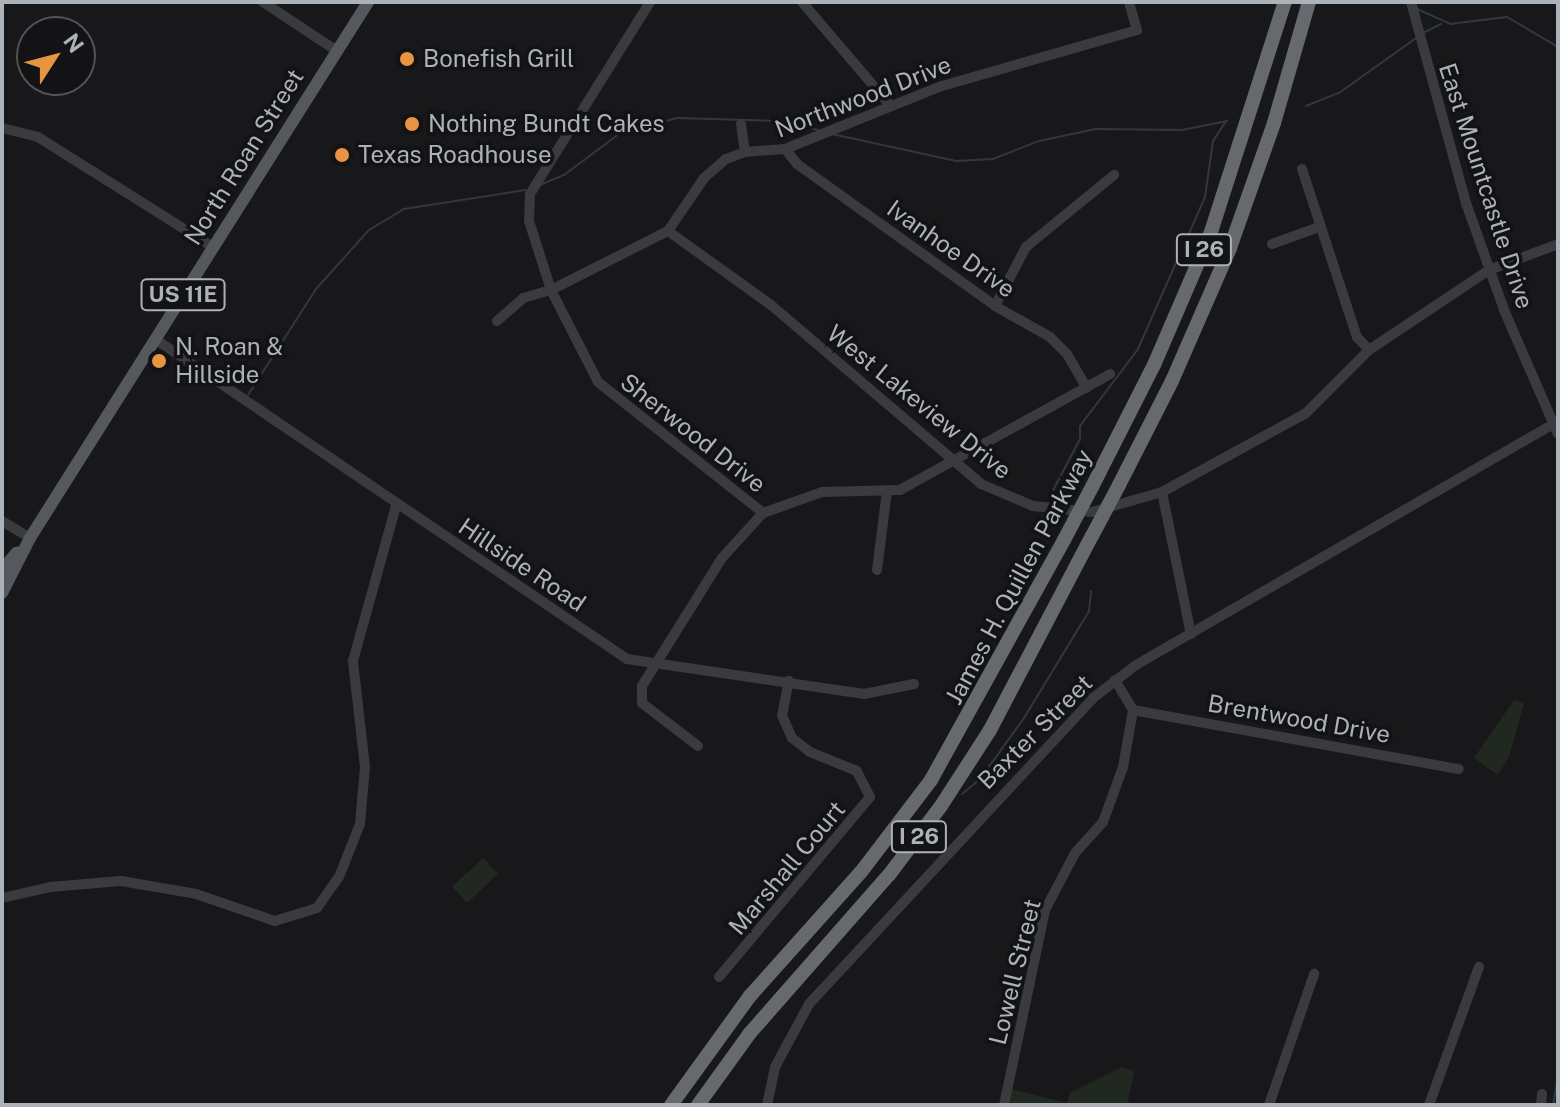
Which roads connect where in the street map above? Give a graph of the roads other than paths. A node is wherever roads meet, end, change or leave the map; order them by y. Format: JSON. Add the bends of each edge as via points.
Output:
{"nodes":[{"id":1,"x":263,"y":2,"type":"edge"},
{"id":2,"x":368,"y":2,"type":"edge"},
{"id":3,"x":650,"y":2,"type":"edge"},
{"id":4,"x":802,"y":2,"type":"edge"},
{"id":5,"x":1129,"y":2,"type":"edge"},
{"id":6,"x":1285,"y":2,"type":"edge"},
{"id":7,"x":1309,"y":2,"type":"edge"},
{"id":8,"x":1411,"y":2,"type":"edge"},
{"id":9,"x":337,"y":51,"type":"junction"},
{"id":10,"x":890,"y":105,"type":"junction"},
{"id":11,"x":741,"y":124,"type":"dead end"},
{"id":12,"x":2,"y":128,"type":"edge"},
{"id":13,"x":785,"y":149,"type":"junction"},
{"id":14,"x":745,"y":152,"type":"junction"},
{"id":15,"x":1302,"y":169,"type":"dead end"},
{"id":16,"x":1114,"y":175,"type":"dead end"},
{"id":17,"x":1319,"y":227,"type":"junction"},
{"id":18,"x":668,"y":231,"type":"junction"},
{"id":19,"x":1272,"y":244,"type":"dead end"},
{"id":20,"x":1558,"y":244,"type":"edge"},
{"id":21,"x":213,"y":247,"type":"junction"},
{"id":22,"x":1489,"y":270,"type":"junction"},
{"id":23,"x":551,"y":290,"type":"junction"},
{"id":24,"x":995,"y":306,"type":"junction"},
{"id":25,"x":497,"y":321,"type":"dead end"},
{"id":26,"x":155,"y":339,"type":"junction"},
{"id":27,"x":1369,"y":350,"type":"junction"},
{"id":28,"x":1110,"y":374,"type":"dead end"},
{"id":29,"x":1087,"y":388,"type":"junction"},
{"id":30,"x":1556,"y":427,"type":"edge"},
{"id":31,"x":952,"y":460,"type":"junction"},
{"id":32,"x":887,"y":491,"type":"junction"},
{"id":33,"x":1162,"y":492,"type":"junction"},
{"id":34,"x":396,"y":506,"type":"junction"},
{"id":35,"x":763,"y":513,"type":"junction"},
{"id":36,"x":2,"y":521,"type":"edge"},
{"id":37,"x":30,"y":538,"type":"junction"},
{"id":38,"x":2,"y":570,"type":"edge"},
{"id":39,"x":877,"y":570,"type":"dead end"},
{"id":40,"x":2,"y":593,"type":"edge"},
{"id":41,"x":1191,"y":634,"type":"junction"},
{"id":42,"x":658,"y":662,"type":"junction"},
{"id":43,"x":1115,"y":680,"type":"junction"},
{"id":44,"x":789,"y":681,"type":"junction"},
{"id":45,"x":914,"y":684,"type":"dead end"},
{"id":46,"x":1133,"y":710,"type":"junction"},
{"id":47,"x":698,"y":746,"type":"dead end"},
{"id":48,"x":1459,"y":769,"type":"dead end"},
{"id":49,"x":2,"y":898,"type":"edge"},
{"id":50,"x":1479,"y":967,"type":"dead end"},
{"id":51,"x":1314,"y":974,"type":"dead end"},
{"id":52,"x":719,"y":977,"type":"dead end"},
{"id":53,"x":671,"y":1105,"type":"edge"},
{"id":54,"x":698,"y":1105,"type":"edge"},
{"id":55,"x":767,"y":1105,"type":"edge"},
{"id":56,"x":1004,"y":1105,"type":"edge"},
{"id":57,"x":1269,"y":1105,"type":"edge"},
{"id":58,"x":1429,"y":1105,"type":"edge"}],
"edges":[{"from":1,"to":9,"type":"street"},
{"from":2,"to":9,"type":"main road","name":"North Roan Street","number":"US 11E"},
{"from":3,"to":23,"type":"street","name":"Sherwood Drive","via":[[530,194],[529,221]]},
{"from":4,"to":10,"type":"street"},
{"from":5,"to":10,"type":"street","name":"Northwood Drive","via":[[1137,30]]},
{"from":6,"to":53,"type":"highway","name":"James H. Quillen Parkway","number":"I 26","bridge":true,"via":[[1210,235],[1154,365],[931,780],[861,872],[742,1005]]},
{"from":7,"to":54,"type":"highway","name":"James H. Quillen Parkway","number":"I 26","bridge":true,"via":[[1230,248],[1172,381],[990,730],[889,875],[759,1022]]},
{"from":8,"to":22,"type":"street","name":"East Mountcastle Drive","via":[[1442,127]]},
{"from":9,"to":21,"type":"main road","name":"North Roan Street","number":"US 11E"},
{"from":10,"to":13,"type":"street","name":"Northwood Drive"},
{"from":11,"to":14,"type":"street"},
{"from":12,"to":21,"type":"street","via":[[38,137]]},
{"from":13,"to":14,"type":"street","name":"Northwood Drive"},
{"from":13,"to":24,"type":"street","name":"Ivanhoe Drive","via":[[797,164]]},
{"from":14,"to":18,"type":"street","name":"Northwood Drive","via":[[715,166]]},
{"from":15,"to":17,"type":"street"},
{"from":16,"to":24,"type":"street","via":[[1026,247]]},
{"from":17,"to":19,"type":"street"},
{"from":17,"to":27,"type":"street","via":[[1357,337]]},
{"from":18,"to":23,"type":"street","name":"Northwood Drive"},
{"from":18,"to":31,"type":"street","name":"West Lakeview Drive","via":[[771,305]]},
{"from":20,"to":22,"type":"street"},
{"from":21,"to":26,"type":"main road","name":"North Roan Street","number":"US 11E"},
{"from":22,"to":27,"type":"street","name":"West Lakeview Drive"},
{"from":22,"to":30,"type":"street","name":"East Mountcastle Drive"},
{"from":23,"to":25,"type":"street","name":"Northwood Drive","via":[[523,298]]},
{"from":23,"to":35,"type":"street","name":"Sherwood Drive","via":[[598,382]]},
{"from":24,"to":29,"type":"street","name":"Ivanhoe Drive","via":[[1059,345]]},
{"from":26,"to":34,"type":"street","name":"Hillside Road"},
{"from":26,"to":37,"type":"main road","name":"North Roan Street","number":"US 11E"},
{"from":27,"to":33,"type":"street","name":"West Lakeview Drive","via":[[1306,413]]},
{"from":28,"to":29,"type":"street"},
{"from":29,"to":31,"type":"street"},
{"from":30,"to":41,"type":"street","name":"Baxter Street"},
{"from":31,"to":32,"type":"street","via":[[900,490]]},
{"from":31,"to":33,"type":"street","name":"West Lakeview Drive","via":[[995,493],[1057,511],[1121,507]]},
{"from":32,"to":35,"type":"street","via":[[822,492]]},
{"from":32,"to":39,"type":"street"},
{"from":33,"to":41,"type":"street"},
{"from":34,"to":42,"type":"street","name":"Hillside Road","via":[[627,659]]},
{"from":34,"to":49,"type":"street","via":[[353,661],[365,767],[360,824],[339,877],[317,908],[275,921],[196,894],[121,881],[50,887]]},
{"from":35,"to":42,"type":"street","via":[[722,558]]},
{"from":36,"to":37,"type":"street"},
{"from":37,"to":38,"type":"main road","name":"North Roan Street","number":"US 11E"},
{"from":37,"to":40,"type":"main road","name":"North Roan Street","number":"US 11E"},
{"from":41,"to":43,"type":"street","name":"Baxter Street"},
{"from":42,"to":44,"type":"street","name":"Hillside Road"},
{"from":42,"to":47,"type":"street","via":[[642,686],[642,703]]},
{"from":43,"to":46,"type":"street"},
{"from":43,"to":55,"type":"street","name":"Baxter Street","via":[[1074,715],[809,1004],[775,1067]]},
{"from":44,"to":45,"type":"street","name":"Hillside Road","via":[[864,694]]},
{"from":44,"to":52,"type":"street","name":"Marshall Court","via":[[782,716],[792,738],[810,752],[857,771],[870,797]]},
{"from":46,"to":48,"type":"street","name":"Brentwood Drive"},
{"from":46,"to":56,"type":"street","name":"Lowell Street","via":[[1123,767],[1103,822],[1075,853],[1045,910]]},
{"from":50,"to":58,"type":"street"},
{"from":51,"to":57,"type":"street"}]}
